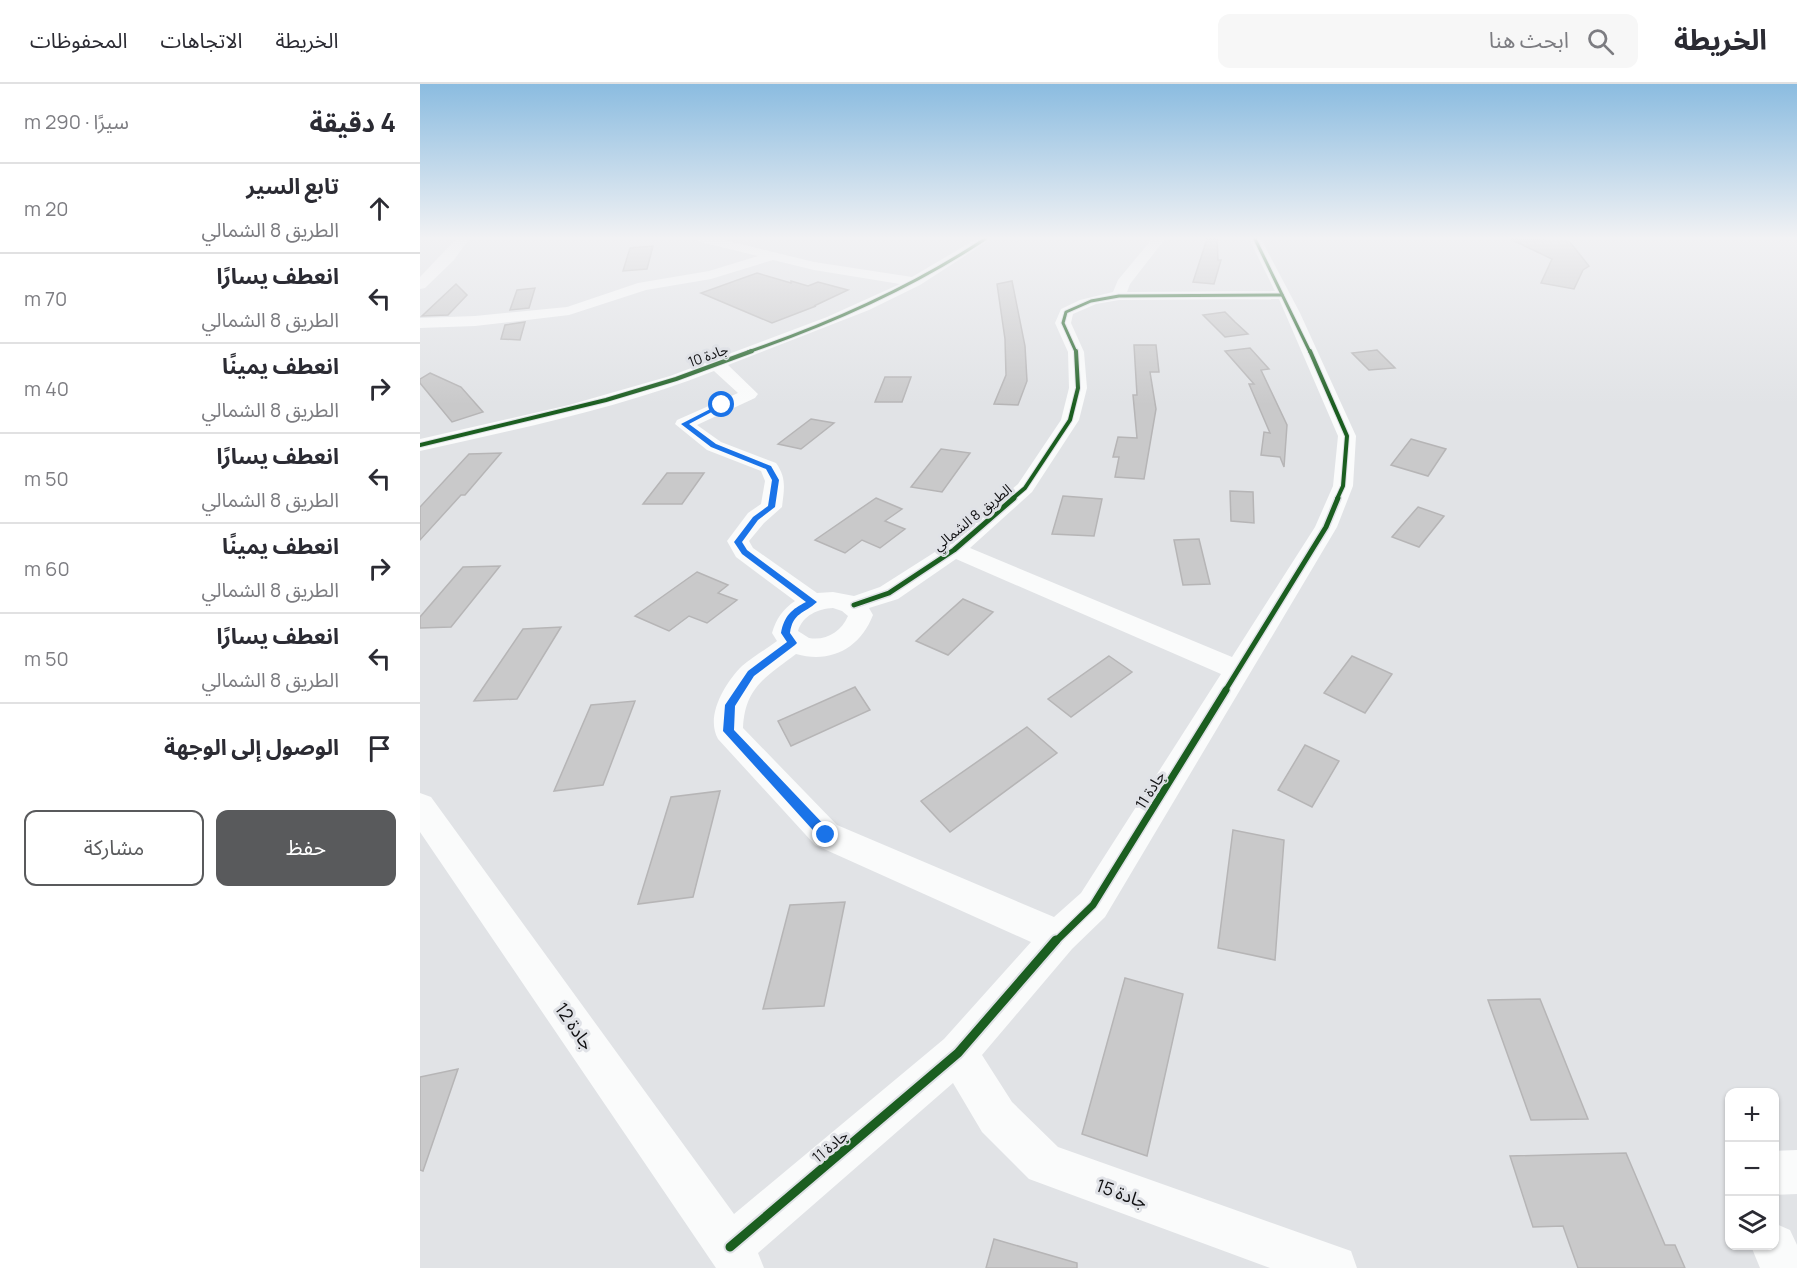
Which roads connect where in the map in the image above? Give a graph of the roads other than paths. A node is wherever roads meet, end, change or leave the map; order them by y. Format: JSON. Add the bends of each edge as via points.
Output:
{"nodes":[{"id":1,"x":618,"y":294,"type":"edge"},
{"id":2,"x":889,"y":294,"type":"edge"},
{"id":3,"x":1282,"y":295,"type":"joint"},
{"id":4,"x":1119,"y":296,"type":"joint"},
{"id":5,"x":420,"y":323,"type":"edge"},
{"id":6,"x":717,"y":364,"type":"junction"},
{"id":7,"x":420,"y":445,"type":"edge"},
{"id":8,"x":954,"y":549,"type":"junction"},
{"id":9,"x":813,"y":602,"type":"junction"},
{"id":10,"x":854,"y":605,"type":"junction"},
{"id":11,"x":792,"y":643,"type":"junction"},
{"id":12,"x":1239,"y":671,"type":"junction"},
{"id":13,"x":420,"y":806,"type":"edge"},
{"id":14,"x":1059,"y":937,"type":"junction"},
{"id":15,"x":958,"y":1053,"type":"junction"},
{"id":16,"x":1797,"y":1172,"type":"edge"},
{"id":17,"x":1779,"y":1173,"type":"edge"},
{"id":18,"x":1776,"y":1250,"type":"edge"},
{"id":19,"x":735,"y":1258,"type":"edge"},
{"id":20,"x":1334,"y":1268,"type":"edge"},
{"id":21,"x":1783,"y":1268,"type":"edge"}],
"edges":[{"from":1,"to":5,"type":"street","via":[[569,310]]},
{"from":2,"to":6,"type":"street","name":"جادة 10","via":[[820,326]]},
{"from":3,"to":4,"type":"street","name":"الطريق 8 الشمالي"},
{"from":3,"to":12,"type":"street","name":"جادة 11","via":[[1347,436],[1343,486],[1326,527]]},
{"from":4,"to":8,"type":"street","name":"الطريق 8 الشمالي","via":[[1077,304],[1065,312],[1063,323],[1076,352],[1078,388],[1070,420],[1025,488]]},
{"from":6,"to":7,"type":"street","name":"جادة 10","via":[[656,386]]},
{"from":6,"to":9,"type":"street","via":[[749,394],[684,424],[714,446],[769,467],[775,480],[771,507],[756,518],[738,542],[744,552]]},
{"from":8,"to":10,"type":"street","name":"الطريق 8 الشمالي","via":[[889,593]]},
{"from":8,"to":12,"type":"street","name":"الطريق 8 الشمالي"},
{"from":9,"to":10,"type":"street","name":"الطريق 8 الشمالي","via":[[836,599]]},
{"from":9,"to":11,"type":"street","via":[[787,621],[785,633]]},
{"from":10,"to":11,"type":"street","via":[[861,615],[858,627],[846,639],[827,647],[808,648]]},
{"from":11,"to":14,"type":"street","via":[[751,674],[730,705],[728,731],[826,835]]},
{"from":12,"to":14,"type":"street","name":"جادة 11","via":[[1093,905]]},
{"from":13,"to":19,"type":"street","name":"جادة 12"},
{"from":14,"to":15,"type":"street","name":"جادة 11"},
{"from":15,"to":19,"type":"street","name":"جادة 11"},
{"from":15,"to":20,"type":"street","name":"جادة 15","via":[[997,1117],[1044,1164]]},
{"from":16,"to":17,"type":"street"},
{"from":18,"to":21,"type":"street"}]}
